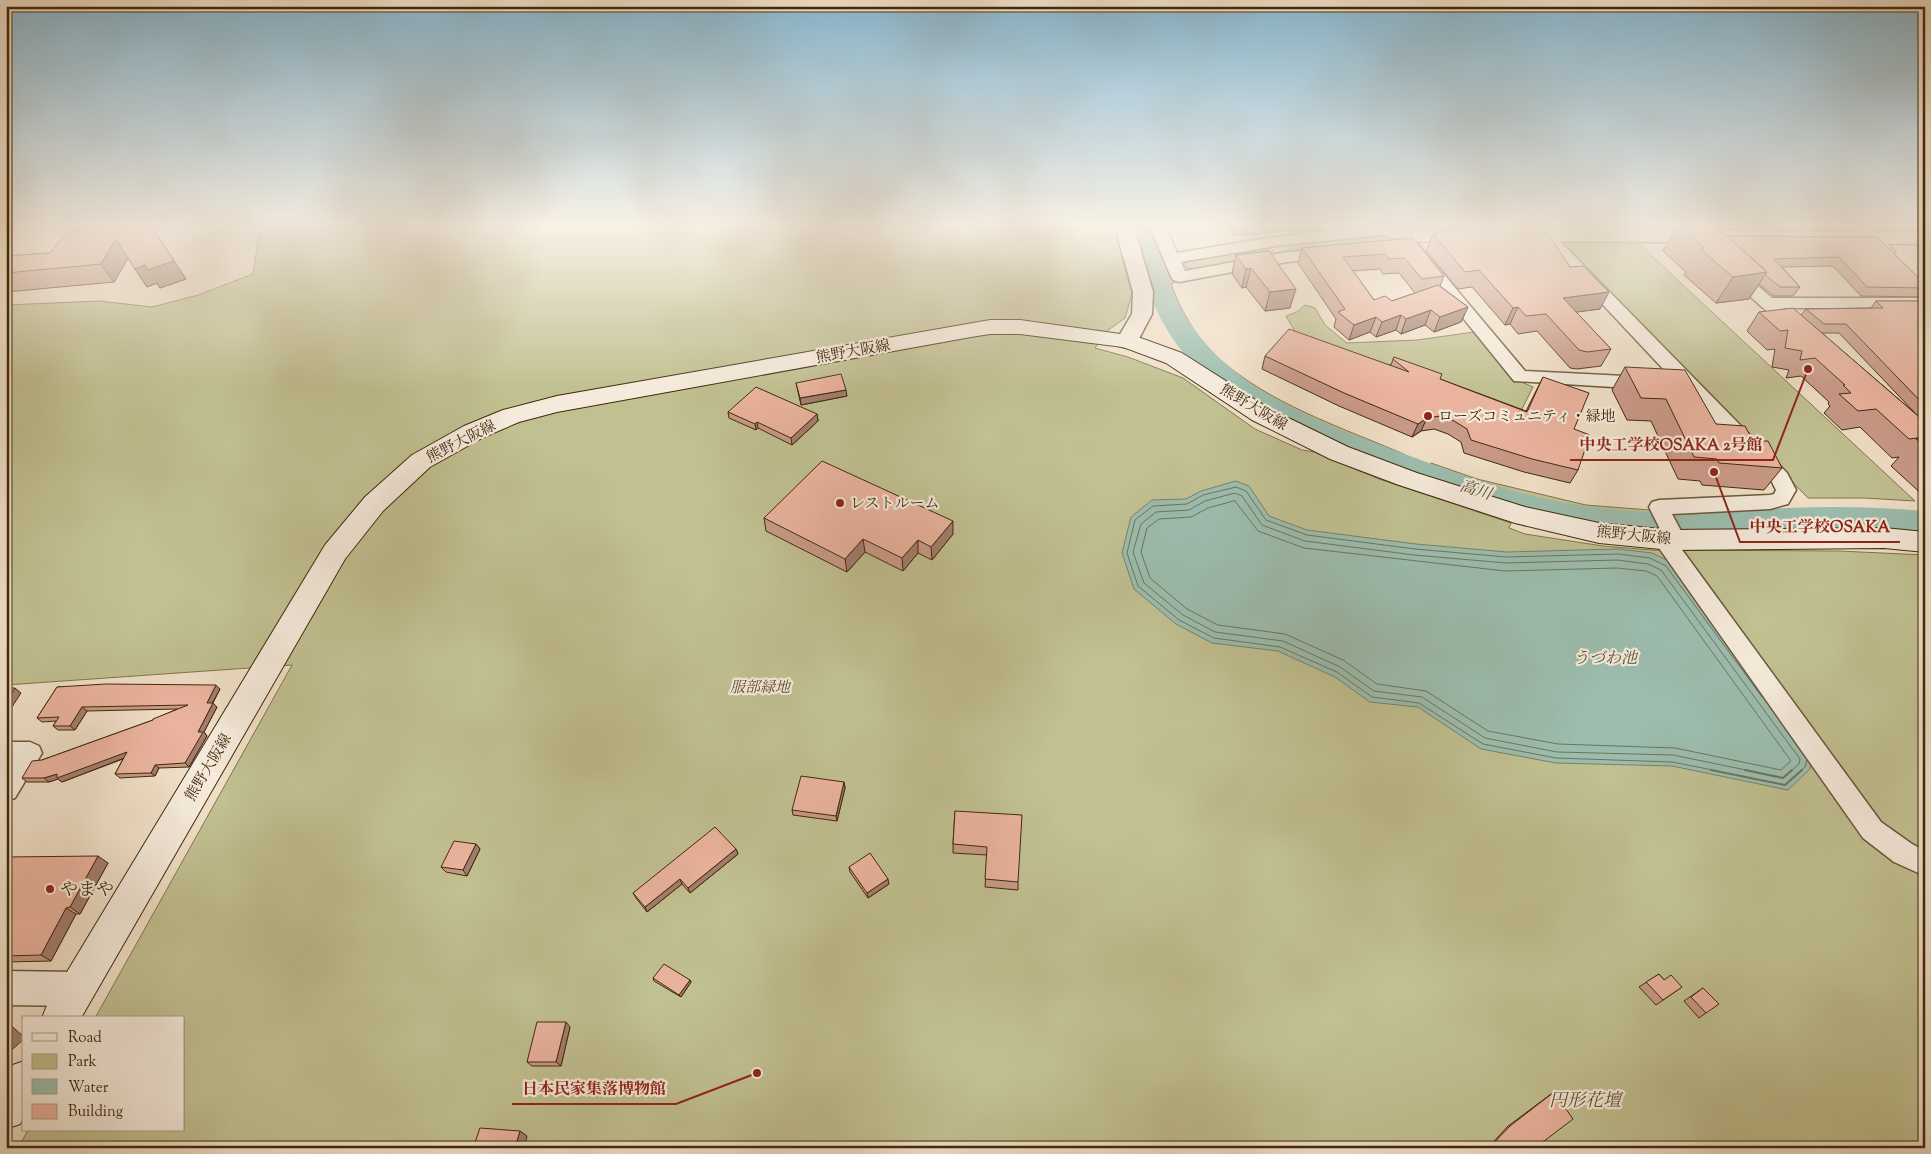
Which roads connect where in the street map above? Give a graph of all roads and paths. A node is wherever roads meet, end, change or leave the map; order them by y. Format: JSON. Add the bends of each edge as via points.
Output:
{"nodes":[{"id":1,"x":1141,"y":281,"type":"edge"},
{"id":2,"x":1442,"y":281,"type":"edge"},
{"id":3,"x":1591,"y":281,"type":"edge"},
{"id":4,"x":1742,"y":281,"type":"edge"},
{"id":5,"x":1767,"y":303,"type":"junction"},
{"id":6,"x":1925,"y":303,"type":"edge"},
{"id":7,"x":1127,"y":341,"type":"junction"},
{"id":8,"x":1812,"y":342,"type":"edge"},
{"id":9,"x":1688,"y":385,"type":"junction"},
{"id":10,"x":1669,"y":530,"type":"junction"},
{"id":11,"x":1925,"y":542,"type":"edge"},
{"id":12,"x":6,"y":753,"type":"edge"},
{"id":13,"x":6,"y":790,"type":"edge"},
{"id":14,"x":1925,"y":857,"type":"edge"},
{"id":15,"x":1925,"y":864,"type":"edge"},
{"id":16,"x":6,"y":988,"type":"edge"},
{"id":17,"x":77,"y":989,"type":"junction"},
{"id":18,"x":61,"y":1016,"type":"edge"},
{"id":19,"x":22,"y":1083,"type":"edge"},
{"id":20,"x":6,"y":1110,"type":"edge"}],
"edges":[{"from":1,"to":7,"type":"street","via":[[1144,292],[1142,314]]},
{"from":2,"to":9,"type":"street","via":[[1520,377]]},
{"from":3,"to":9,"type":"street"},
{"from":4,"to":5,"type":"street"},
{"from":5,"to":6,"type":"street"},
{"from":5,"to":8,"type":"street"},
{"from":7,"to":10,"type":"main road","name":"熊野大阪線","via":[[1174,358],[1260,414],[1330,448],[1408,479],[1524,516],[1599,533]]},
{"from":7,"to":17,"type":"main road","name":"熊野大阪線","via":[[1020,327],[970,330],[557,404],[511,416],[473,432],[422,461],[374,504],[335,552]]},
{"from":9,"to":10,"type":"street","via":[[1780,478],[1786,490],[1782,499],[1770,502],[1659,508]]},
{"from":10,"to":11,"type":"main road","name":"熊野大阪線"},
{"from":10,"to":14,"type":"street","via":[[1878,827],[1906,848]]},
{"from":10,"to":15,"type":"street","via":[[1669,548],[1872,830],[1903,853]]},
{"from":12,"to":13,"type":"street","via":[[30,753]]},
{"from":16,"to":17,"type":"street"},
{"from":17,"to":18,"type":"main road","name":"熊野大阪線"},
{"from":19,"to":20,"type":"main road"}]}
